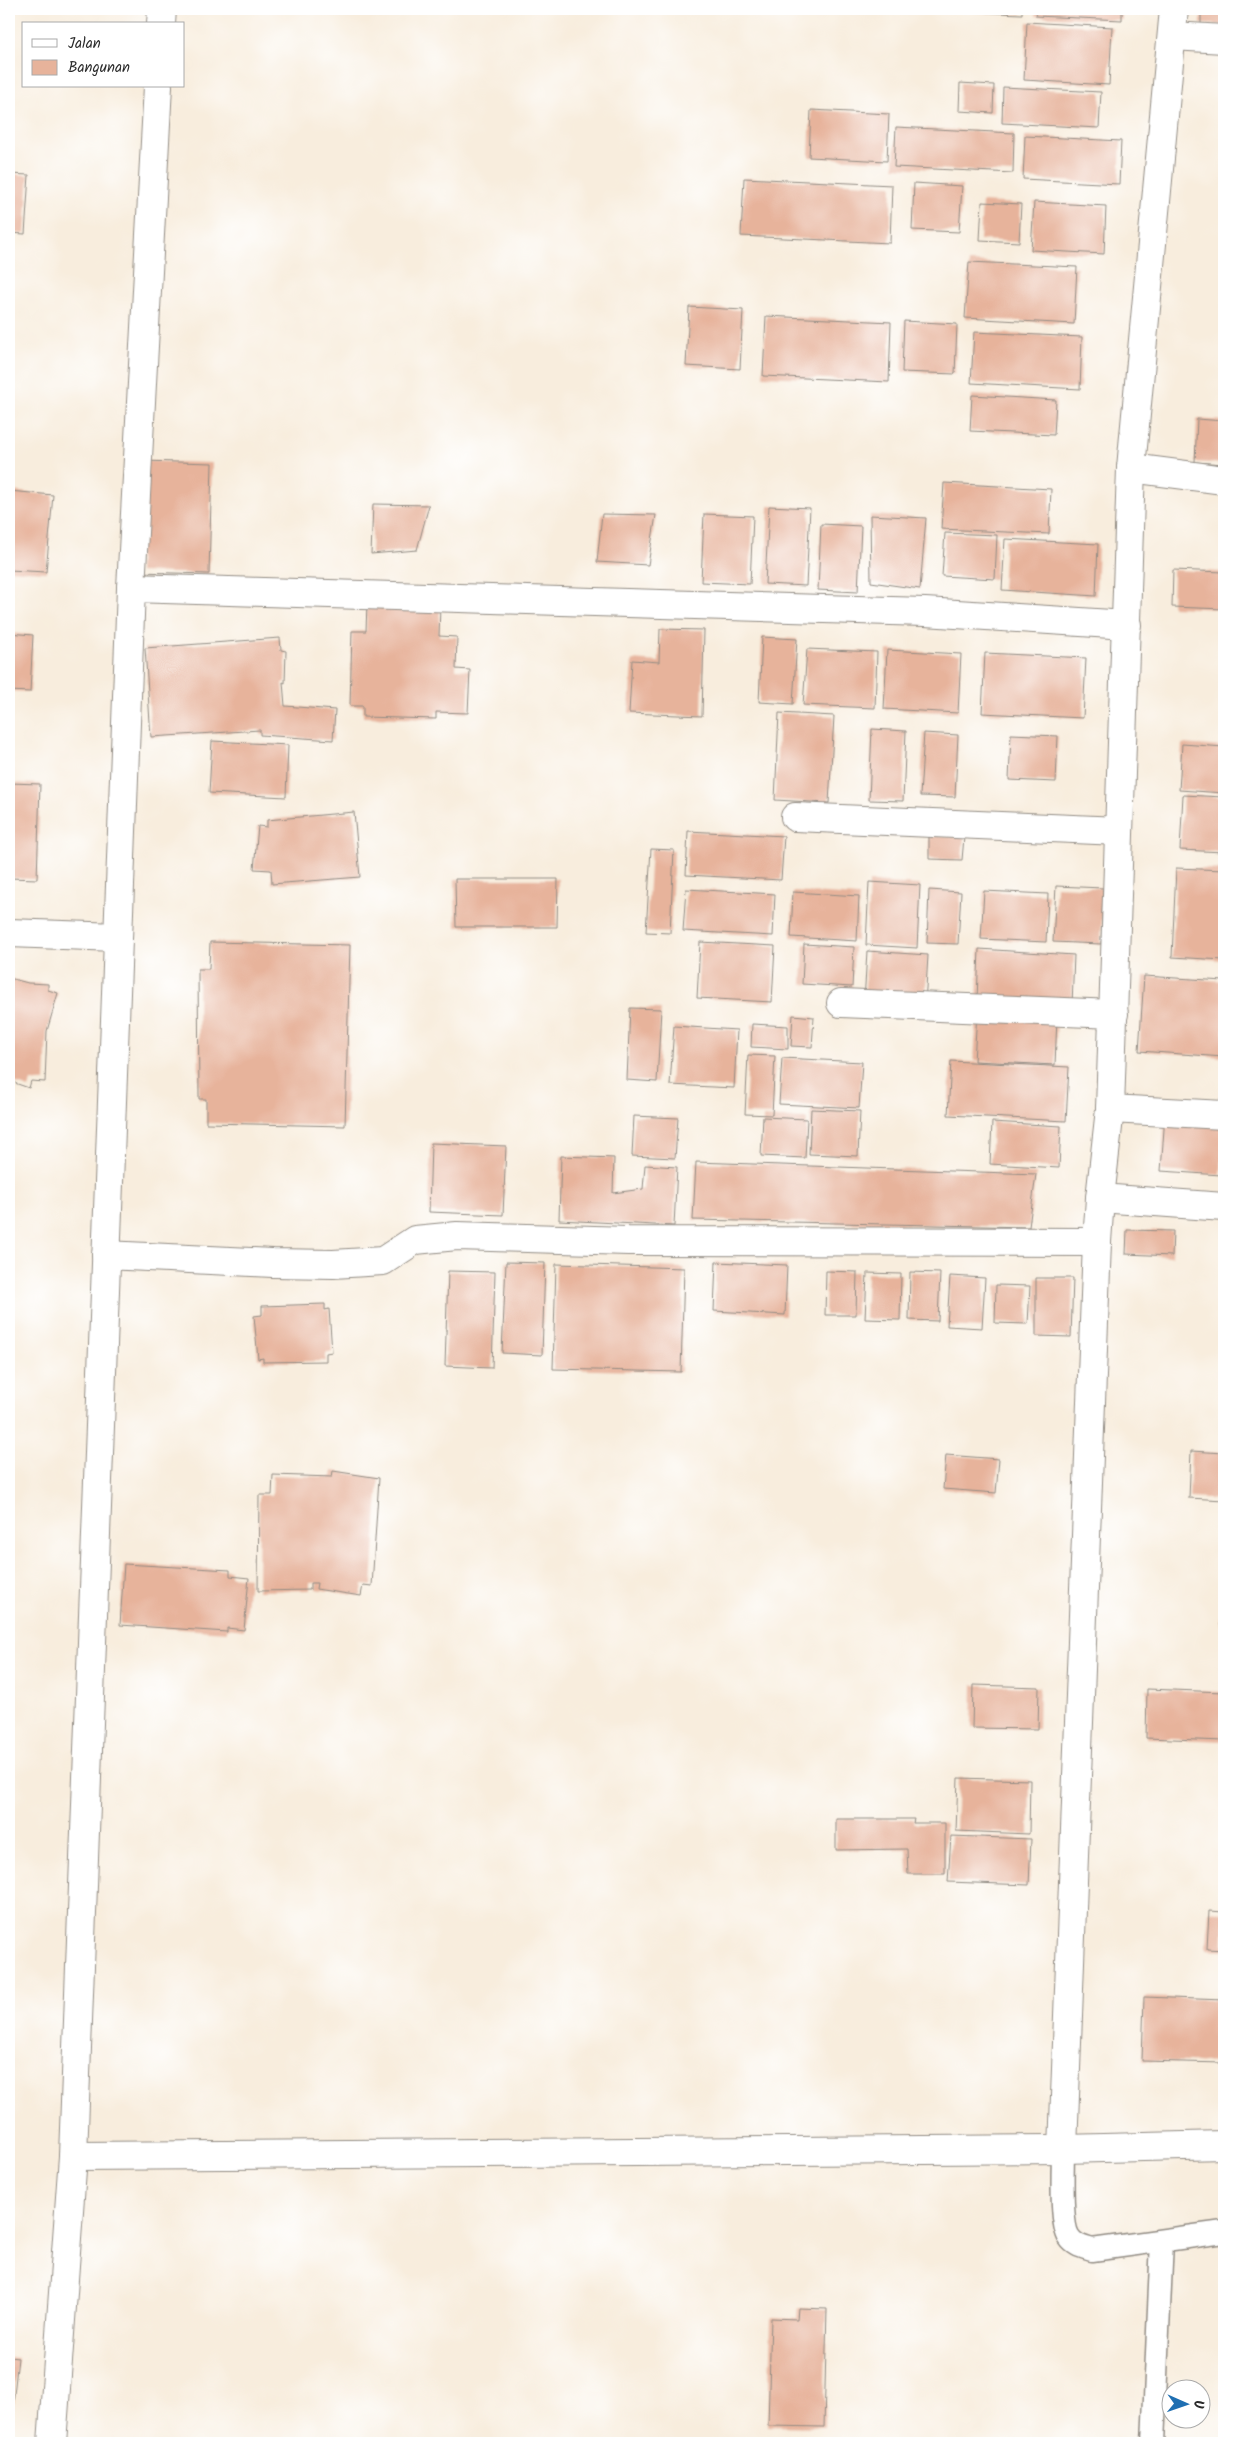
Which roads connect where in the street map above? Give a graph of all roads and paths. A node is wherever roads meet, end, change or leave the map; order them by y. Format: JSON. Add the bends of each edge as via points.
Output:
{"nodes":[{"id":1,"x":162,"y":9,"type":"edge"},
{"id":2,"x":1174,"y":9,"type":"edge"},
{"id":3,"x":161,"y":22,"type":"edge"},
{"id":4,"x":1172,"y":36,"type":"junction"},
{"id":5,"x":1224,"y":39,"type":"edge"},
{"id":6,"x":158,"y":88,"type":"edge"},
{"id":7,"x":1131,"y":468,"type":"junction"},
{"id":8,"x":1224,"y":480,"type":"edge"},
{"id":9,"x":131,"y":588,"type":"junction"},
{"id":10,"x":1127,"y":625,"type":"junction"},
{"id":11,"x":795,"y":817,"type":"dead end"},
{"id":12,"x":1120,"y":831,"type":"junction"},
{"id":13,"x":9,"y":933,"type":"edge"},
{"id":14,"x":117,"y":937,"type":"junction"},
{"id":15,"x":842,"y":1003,"type":"dead end"},
{"id":16,"x":1114,"y":1014,"type":"junction"},
{"id":17,"x":1110,"y":1109,"type":"junction"},
{"id":18,"x":1224,"y":1115,"type":"edge"},
{"id":19,"x":1100,"y":1198,"type":"junction"},
{"id":20,"x":1224,"y":1207,"type":"edge"},
{"id":21,"x":1098,"y":1242,"type":"junction"},
{"id":22,"x":106,"y":1255,"type":"junction"},
{"id":23,"x":1224,"y":2145,"type":"edge"},
{"id":24,"x":1063,"y":2149,"type":"junction"},
{"id":25,"x":73,"y":2156,"type":"junction"},
{"id":26,"x":1224,"y":2232,"type":"edge"},
{"id":27,"x":1162,"y":2241,"type":"junction"},
{"id":28,"x":52,"y":2443,"type":"edge"},
{"id":29,"x":1153,"y":2443,"type":"edge"}],
"edges":[{"from":1,"to":3,"type":"street"},
{"from":2,"to":4,"type":"street"},
{"from":4,"to":5,"type":"street"},
{"from":4,"to":7,"type":"street"},
{"from":6,"to":9,"type":"street"},
{"from":7,"to":8,"type":"street"},
{"from":7,"to":10,"type":"street"},
{"from":9,"to":10,"type":"street","via":[[925,612]]},
{"from":9,"to":14,"type":"street"},
{"from":10,"to":12,"type":"street"},
{"from":11,"to":12,"type":"street"},
{"from":12,"to":16,"type":"street"},
{"from":13,"to":14,"type":"street"},
{"from":14,"to":22,"type":"street"},
{"from":15,"to":16,"type":"street"},
{"from":16,"to":17,"type":"street"},
{"from":17,"to":18,"type":"street"},
{"from":17,"to":19,"type":"street"},
{"from":19,"to":20,"type":"street"},
{"from":19,"to":21,"type":"street"},
{"from":21,"to":22,"type":"street","via":[[628,1241],[457,1236],[415,1240],[383,1262],[273,1263]]},
{"from":21,"to":24,"type":"street"},
{"from":22,"to":25,"type":"street"},
{"from":23,"to":24,"type":"street"},
{"from":24,"to":25,"type":"street"},
{"from":24,"to":27,"type":"lane","via":[[1064,2210],[1068,2236],[1076,2245],[1092,2250]]},
{"from":25,"to":28,"type":"street"},
{"from":26,"to":27,"type":"lane"},
{"from":27,"to":29,"type":"lane"}]}
